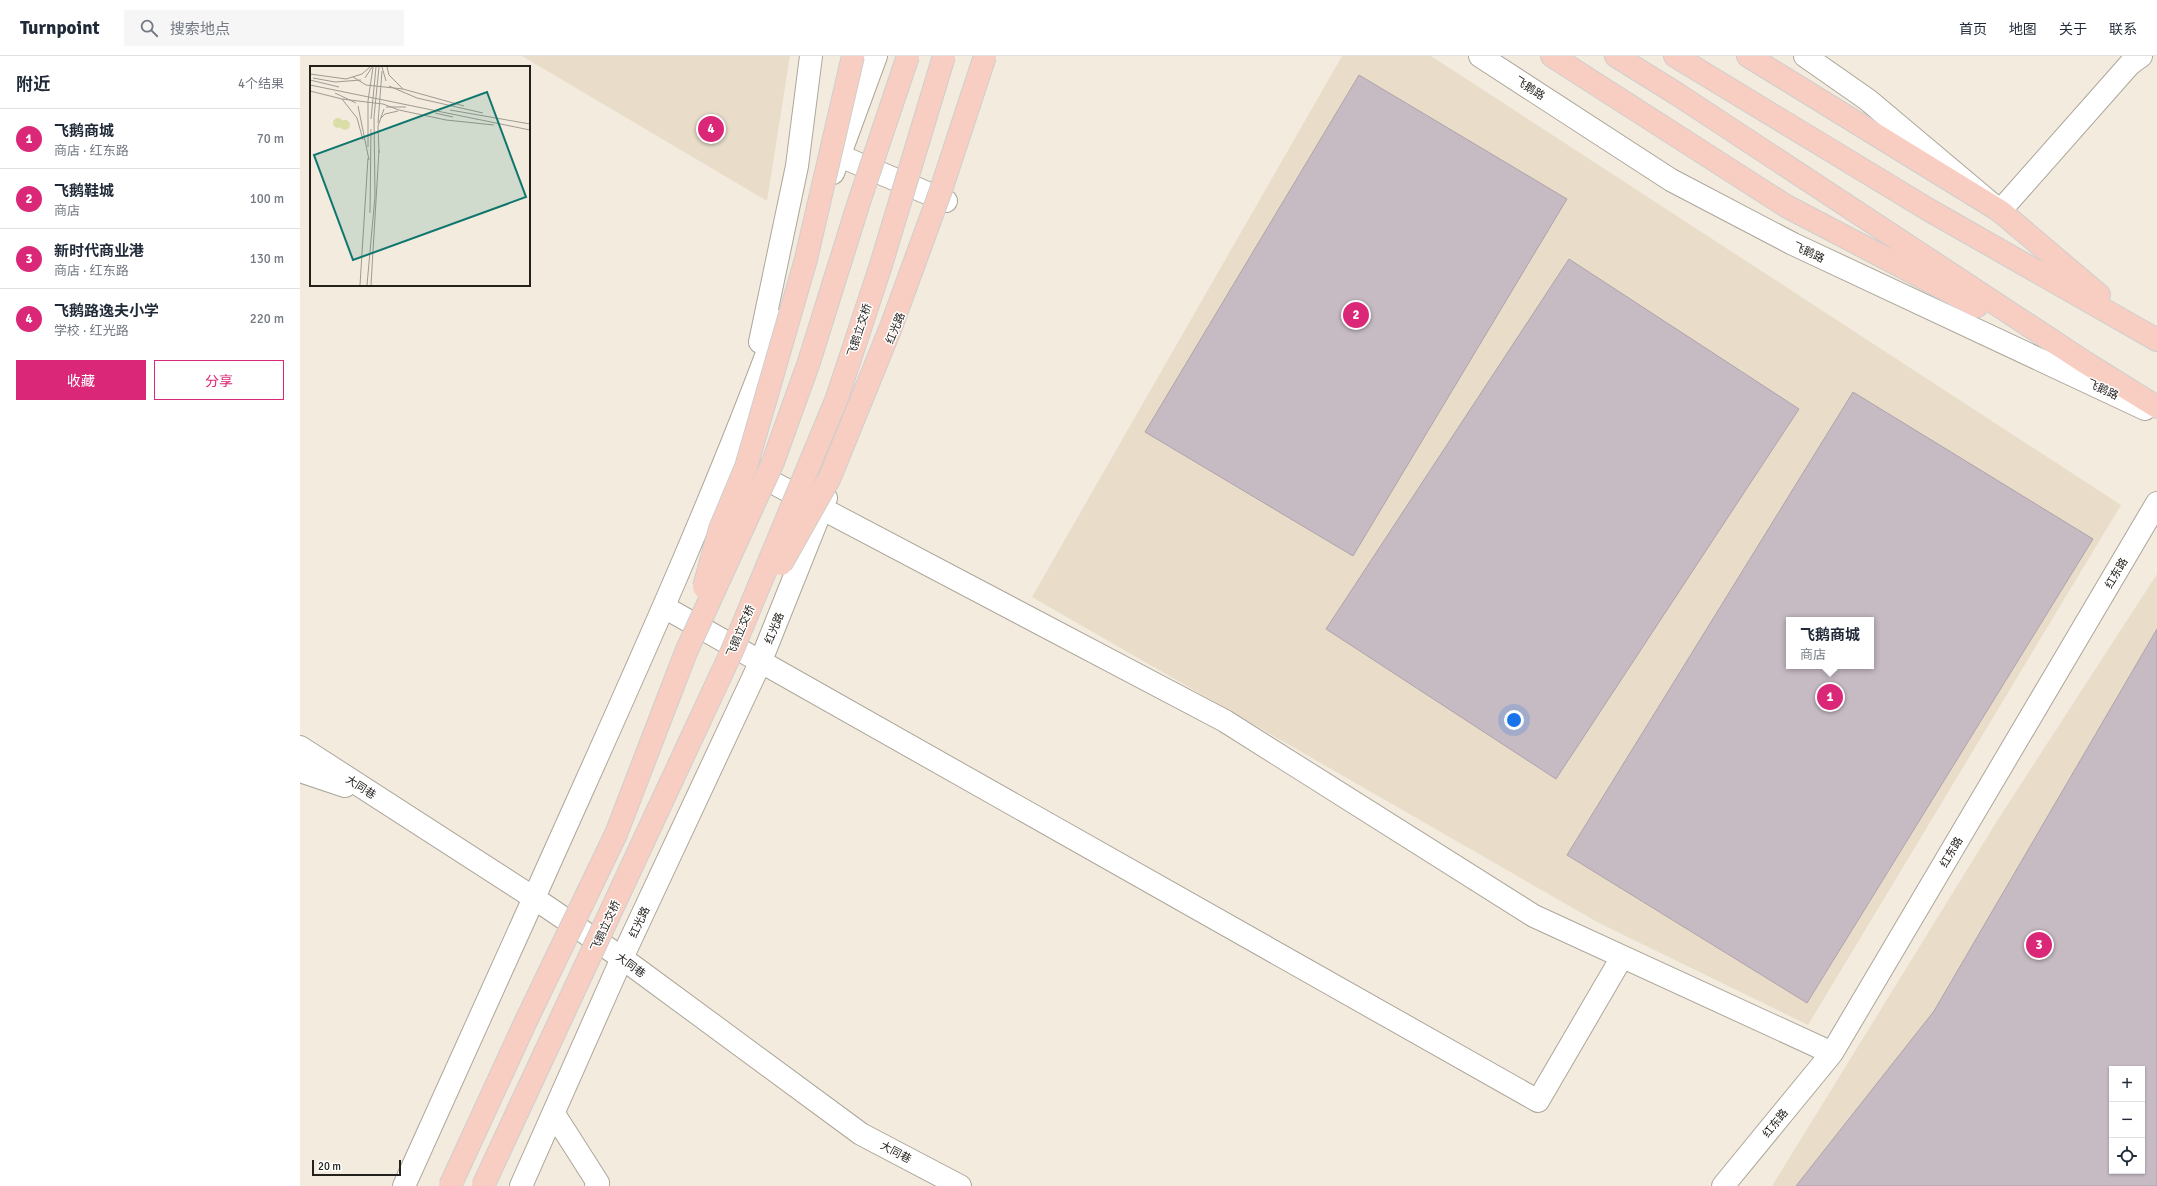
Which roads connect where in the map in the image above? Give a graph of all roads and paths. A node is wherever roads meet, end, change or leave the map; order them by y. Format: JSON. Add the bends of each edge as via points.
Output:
{"nodes":[{"id":1,"x":811,"y":56,"type":"edge"},
{"id":2,"x":853,"y":56,"type":"edge"},
{"id":3,"x":876,"y":56,"type":"edge"},
{"id":4,"x":908,"y":56,"type":"edge"},
{"id":5,"x":944,"y":56,"type":"edge"},
{"id":6,"x":985,"y":56,"type":"edge"},
{"id":7,"x":992,"y":56,"type":"edge"},
{"id":8,"x":1480,"y":56,"type":"edge"},
{"id":9,"x":1552,"y":56,"type":"edge"},
{"id":10,"x":1616,"y":56,"type":"edge"},
{"id":11,"x":1675,"y":56,"type":"edge"},
{"id":12,"x":1748,"y":56,"type":"edge"},
{"id":13,"x":1805,"y":56,"type":"edge"},
{"id":14,"x":2141,"y":56,"type":"edge"},
{"id":15,"x":840,"y":156,"type":"junction"},
{"id":16,"x":946,"y":201,"type":"junction"},
{"id":17,"x":2000,"y":211,"type":"junction"},
{"id":18,"x":2138,"y":328,"type":"junction"},
{"id":19,"x":2157,"y":340,"type":"edge"},
{"id":20,"x":2086,"y":363,"type":"junction"},
{"id":21,"x":2157,"y":407,"type":"edge"},
{"id":22,"x":2157,"y":414,"type":"edge"},
{"id":23,"x":744,"y":416,"type":"junction"},
{"id":24,"x":726,"y":458,"type":"junction"},
{"id":25,"x":2157,"y":503,"type":"edge"},
{"id":26,"x":822,"y":508,"type":"junction"},
{"id":27,"x":664,"y":607,"type":"junction"},
{"id":28,"x":732,"y":651,"type":"junction"},
{"id":29,"x":686,"y":652,"type":"junction"},
{"id":30,"x":760,"y":663,"type":"junction"},
{"id":31,"x":300,"y":747,"type":"edge"},
{"id":32,"x":300,"y":771,"type":"edge"},
{"id":33,"x":375,"y":795,"type":"junction"},
{"id":34,"x":534,"y":898,"type":"junction"},
{"id":35,"x":1622,"y":956,"type":"junction"},
{"id":36,"x":622,"y":958,"type":"junction"},
{"id":37,"x":1832,"y":1053,"type":"junction"},
{"id":38,"x":554,"y":1114,"type":"junction"},
{"id":39,"x":404,"y":1186,"type":"edge"},
{"id":40,"x":450,"y":1186,"type":"edge"},
{"id":41,"x":483,"y":1186,"type":"edge"},
{"id":42,"x":521,"y":1186,"type":"edge"},
{"id":43,"x":596,"y":1186,"type":"edge"},
{"id":44,"x":960,"y":1186,"type":"edge"},
{"id":45,"x":1723,"y":1186,"type":"edge"}],
"edges":[{"from":1,"to":23,"type":"street","via":[[798,166]]},
{"from":2,"to":29,"type":"main road","bridge":true,"via":[[806,259],[746,467],[720,529]]},
{"from":3,"to":15,"type":"street"},
{"from":4,"to":29,"type":"main road","bridge":true,"via":[[809,362],[773,462]]},
{"from":5,"to":28,"type":"main road","name":"飞鹅立交桥","bridge":true,"via":[[880,268],[837,398]]},
{"from":6,"to":28,"type":"main road","bridge":true,"via":[[941,190],[894,320],[830,477]]},
{"from":7,"to":16,"type":"street","name":"红光路","via":[[980,102]]},
{"from":8,"to":22,"type":"street","name":"飞鹅路","via":[[1671,180],[1793,244]]},
{"from":9,"to":20,"type":"main road","via":[[1786,206]]},
{"from":10,"to":20,"type":"main road","name":"飞鹅路"},
{"from":11,"to":18,"type":"main road","via":[[1929,210]]},
{"from":12,"to":17,"type":"main road"},
{"from":13,"to":17,"type":"street","via":[[1868,100]]},
{"from":14,"to":17,"type":"street","via":[[2130,64]]},
{"from":15,"to":16,"type":"street"},
{"from":15,"to":23,"type":"street"},
{"from":16,"to":26,"type":"street","name":"红光路"},
{"from":17,"to":18,"type":"main road"},
{"from":18,"to":19,"type":"main road"},
{"from":20,"to":21,"type":"main road","name":"飞鹅路"},
{"from":23,"to":24,"type":"street"},
{"from":24,"to":26,"type":"street"},
{"from":24,"to":27,"type":"street"},
{"from":25,"to":37,"type":"street","name":"红东路"},
{"from":26,"to":30,"type":"street","name":"红光路"},
{"from":26,"to":35,"type":"street","via":[[1225,721],[1534,916]]},
{"from":27,"to":30,"type":"street"},
{"from":27,"to":34,"type":"street"},
{"from":28,"to":41,"type":"main road","name":"飞鹅立交桥","bridge":true},
{"from":29,"to":40,"type":"main road","bridge":true,"via":[[616,834]]},
{"from":30,"to":35,"type":"street","via":[[1538,1102]]},
{"from":30,"to":36,"type":"street","name":"红光路"},
{"from":31,"to":33,"type":"street","name":"大同巷"},
{"from":32,"to":33,"type":"street"},
{"from":33,"to":34,"type":"street","name":"大同巷"},
{"from":34,"to":36,"type":"street","name":"大同巷"},
{"from":34,"to":39,"type":"street"},
{"from":35,"to":37,"type":"street"},
{"from":36,"to":38,"type":"street","name":"红光路"},
{"from":36,"to":44,"type":"street","name":"大同巷","via":[[861,1134]]},
{"from":37,"to":45,"type":"street","name":"红东路"},
{"from":38,"to":42,"type":"street","name":"红光路"},
{"from":38,"to":43,"type":"street","via":[[598,1183]]}]}
